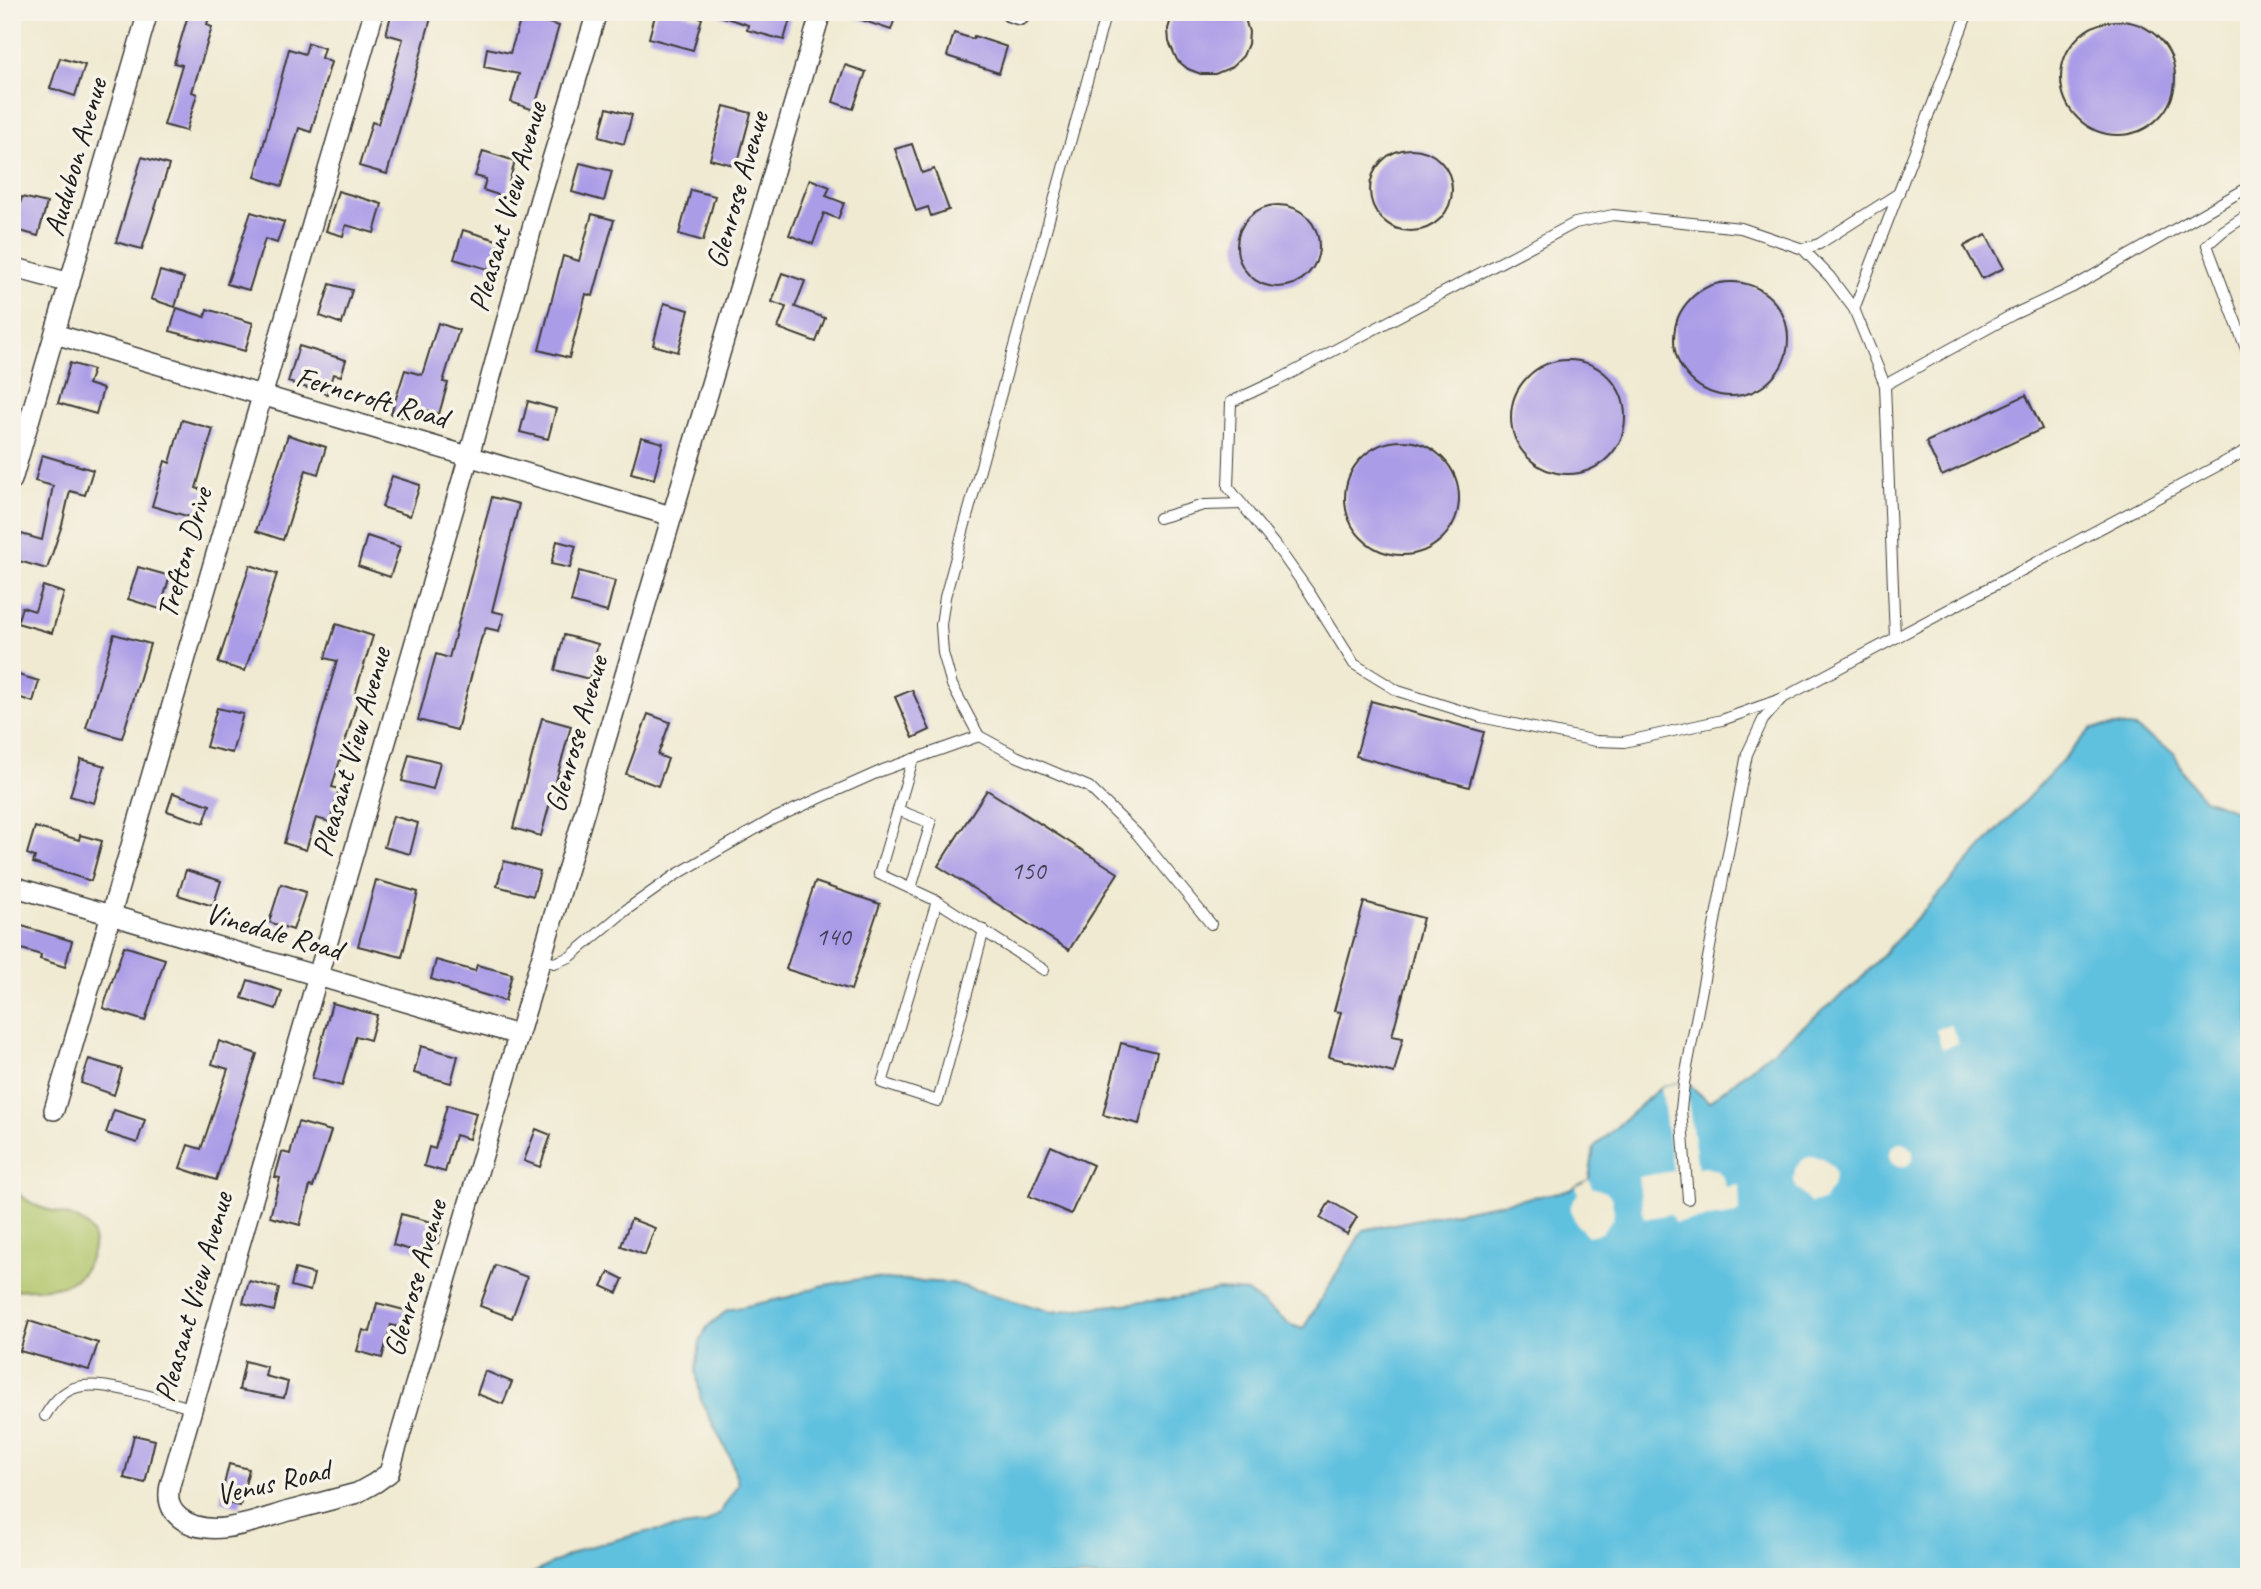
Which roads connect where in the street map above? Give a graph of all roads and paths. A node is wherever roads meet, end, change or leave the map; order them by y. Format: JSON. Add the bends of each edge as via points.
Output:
{"nodes":[{"id":1,"x":148,"y":12,"type":"edge"},
{"id":2,"x":374,"y":12,"type":"edge"},
{"id":3,"x":597,"y":12,"type":"edge"},
{"id":4,"x":821,"y":12,"type":"edge"},
{"id":5,"x":1106,"y":12,"type":"edge"},
{"id":6,"x":1968,"y":12,"type":"edge"},
{"id":7,"x":2249,"y":187,"type":"edge"},
{"id":8,"x":1899,"y":193,"type":"junction"},
{"id":9,"x":2249,"y":215,"type":"edge"},
{"id":10,"x":1803,"y":250,"type":"junction"},
{"id":11,"x":12,"y":267,"type":"edge"},
{"id":12,"x":69,"y":283,"type":"junction"},
{"id":13,"x":1854,"y":309,"type":"junction"},
{"id":14,"x":55,"y":334,"type":"junction"},
{"id":15,"x":2249,"y":357,"type":"edge"},
{"id":16,"x":1885,"y":385,"type":"junction"},
{"id":17,"x":261,"y":395,"type":"junction"},
{"id":18,"x":2249,"y":449,"type":"edge"},
{"id":19,"x":469,"y":456,"type":"junction"},
{"id":20,"x":12,"y":480,"type":"edge"},
{"id":21,"x":1242,"y":504,"type":"junction"},
{"id":22,"x":671,"y":516,"type":"junction"},
{"id":23,"x":1159,"y":518,"type":"dead end"},
{"id":24,"x":1895,"y":638,"type":"junction"},
{"id":25,"x":1781,"y":699,"type":"junction"},
{"id":26,"x":979,"y":736,"type":"junction"},
{"id":27,"x":913,"y":760,"type":"junction"},
{"id":28,"x":898,"y":810,"type":"junction"},
{"id":29,"x":12,"y":886,"type":"edge"},
{"id":30,"x":911,"y":888,"type":"junction"},
{"id":31,"x":937,"y":901,"type":"junction"},
{"id":32,"x":110,"y":916,"type":"junction"},
{"id":33,"x":1211,"y":924,"type":"dead end"},
{"id":34,"x":984,"y":930,"type":"junction"},
{"id":35,"x":540,"y":960,"type":"junction"},
{"id":36,"x":1044,"y":970,"type":"dead end"},
{"id":37,"x":318,"y":975,"type":"junction"},
{"id":38,"x":518,"y":1035,"type":"junction"},
{"id":39,"x":54,"y":1110,"type":"dead end"},
{"id":40,"x":1688,"y":1199,"type":"dead end"},
{"id":41,"x":192,"y":1408,"type":"junction"},
{"id":42,"x":44,"y":1416,"type":"dead end"},
{"id":43,"x":388,"y":1473,"type":"joint"},
{"id":44,"x":171,"y":1509,"type":"joint"}],
"edges":[{"from":1,"to":12,"type":"street","name":"Audubon Avenue"},
{"from":2,"to":17,"type":"street","name":"Trefton Drive"},
{"from":3,"to":19,"type":"street","name":"Pleasant View Avenue"},
{"from":4,"to":22,"type":"street","name":"Glenrose Avenue"},
{"from":5,"to":26,"type":"lane","via":[[945,597],[943,653],[952,685]]},
{"from":6,"to":8,"type":"lane"},
{"from":7,"to":16,"type":"lane","via":[[2073,287]]},
{"from":8,"to":10,"type":"lane"},
{"from":8,"to":13,"type":"lane"},
{"from":9,"to":15,"type":"lane","via":[[2207,245]]},
{"from":10,"to":13,"type":"lane"},
{"from":10,"to":21,"type":"lane","via":[[1741,229],[1613,215],[1575,223],[1231,402],[1228,487]]},
{"from":11,"to":12,"type":"street"},
{"from":12,"to":14,"type":"street","name":"Audubon Avenue"},
{"from":13,"to":16,"type":"lane"},
{"from":14,"to":17,"type":"street","name":"Ferncroft Road"},
{"from":14,"to":20,"type":"street","name":"Audubon Avenue"},
{"from":16,"to":24,"type":"lane"},
{"from":17,"to":19,"type":"street","name":"Ferncroft Road"},
{"from":17,"to":32,"type":"street","name":"Trefton Drive"},
{"from":18,"to":24,"type":"lane"},
{"from":19,"to":22,"type":"street","name":"Ferncroft Road"},
{"from":19,"to":37,"type":"street","name":"Pleasant View Avenue"},
{"from":21,"to":23,"type":"lane","via":[[1204,505]]},
{"from":21,"to":25,"type":"lane","via":[[1309,593],[1354,664],[1407,695],[1481,717],[1595,741],[1624,742],[1722,720]]},
{"from":22,"to":35,"type":"street","name":"Glenrose Avenue"},
{"from":24,"to":25,"type":"lane"},
{"from":25,"to":40,"type":"lane","via":[[1763,720],[1747,754],[1684,1083],[1681,1108]]},
{"from":26,"to":27,"type":"lane"},
{"from":26,"to":33,"type":"lane","via":[[1089,787],[1138,835]]},
{"from":27,"to":28,"type":"lane"},
{"from":27,"to":35,"type":"lane","via":[[756,828],[641,898],[570,957],[554,963]]},
{"from":28,"to":30,"type":"lane","via":[[879,874]]},
{"from":28,"to":30,"type":"lane","via":[[931,823]]},
{"from":29,"to":32,"type":"street","name":"Vinedale Road"},
{"from":30,"to":31,"type":"lane"},
{"from":31,"to":34,"type":"lane"},
{"from":31,"to":34,"type":"lane","via":[[882,1083],[938,1101]]},
{"from":32,"to":37,"type":"street","name":"Vinedale Road"},
{"from":32,"to":39,"type":"street","name":"Trefton Drive"},
{"from":34,"to":36,"type":"lane"},
{"from":35,"to":38,"type":"street","name":"Glenrose Avenue"},
{"from":37,"to":38,"type":"street","name":"Vinedale Road"},
{"from":37,"to":41,"type":"street","name":"Pleasant View Avenue"},
{"from":38,"to":43,"type":"street","name":"Glenrose Avenue"},
{"from":41,"to":42,"type":"lane","via":[[81,1386],[60,1396]]},
{"from":41,"to":44,"type":"street","name":"Pleasant View Avenue","via":[[170,1485]]},
{"from":43,"to":44,"type":"street","name":"Venus Road","via":[[357,1493],[232,1526],[201,1527],[184,1521]]}]}
